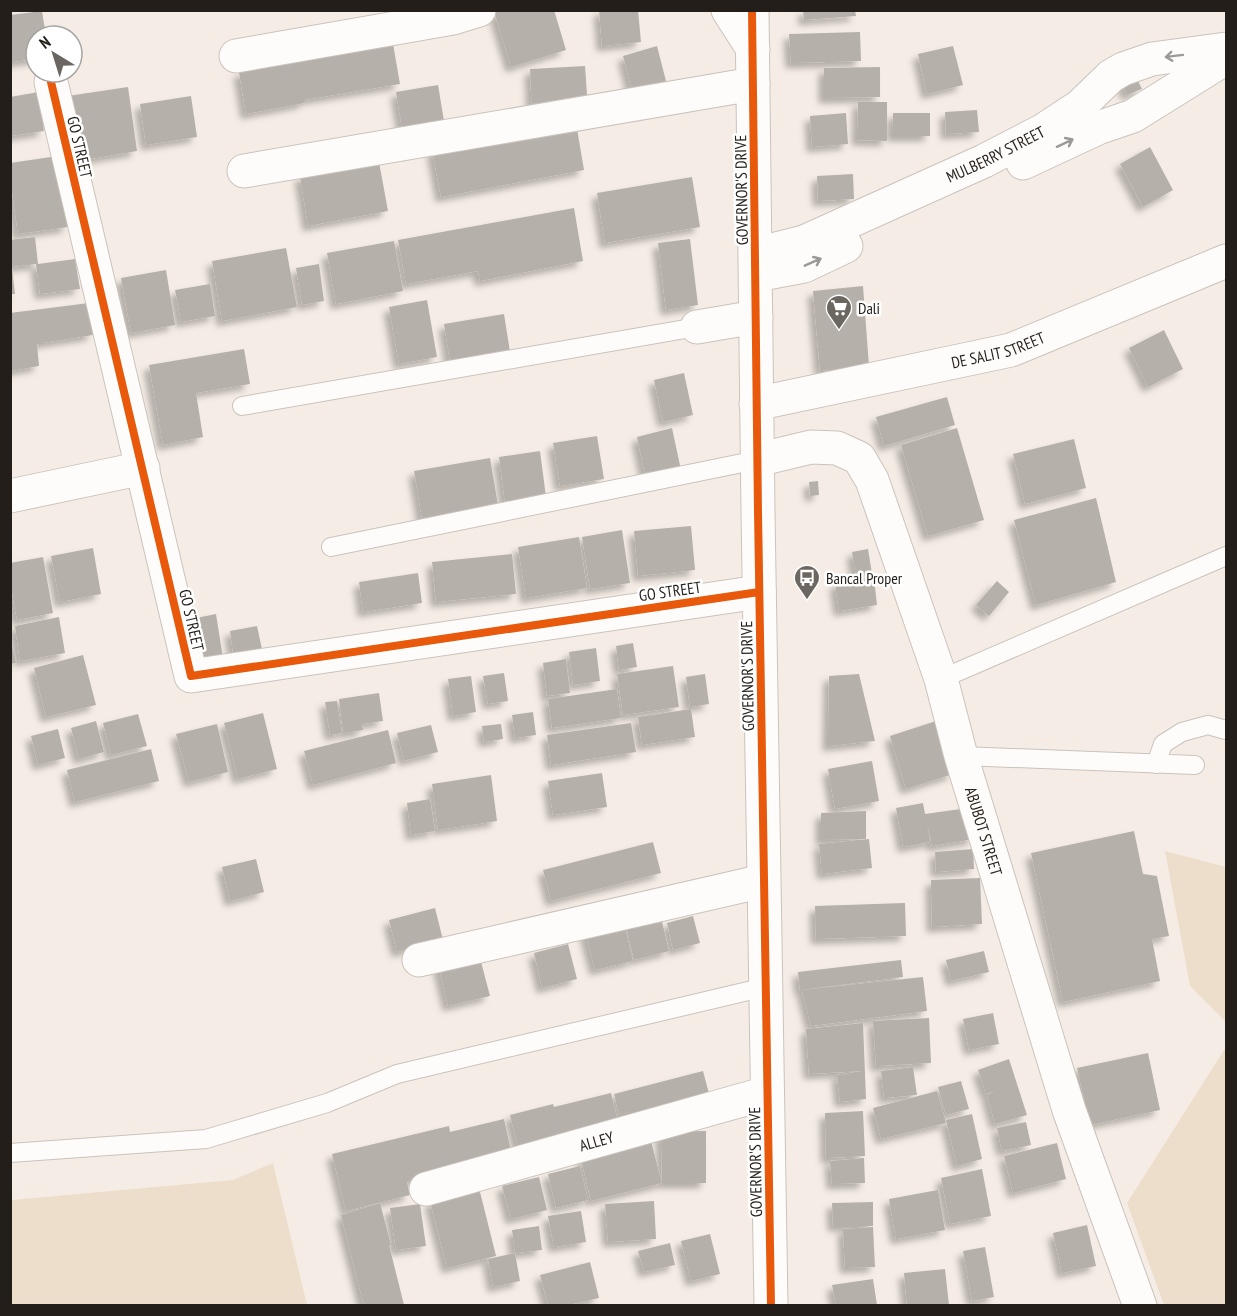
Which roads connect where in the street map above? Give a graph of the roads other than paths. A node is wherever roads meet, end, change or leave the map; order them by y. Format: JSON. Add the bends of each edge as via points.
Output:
{"nodes":[{"id":1,"x":479,"y":10,"type":"edge"},
{"id":2,"x":728,"y":10,"type":"edge"},
{"id":3,"x":752,"y":10,"type":"edge"},
{"id":4,"x":753,"y":49,"type":"junction"},
{"id":5,"x":1227,"y":49,"type":"edge"},
{"id":6,"x":236,"y":56,"type":"dead end"},
{"id":7,"x":1227,"y":58,"type":"edge"},
{"id":8,"x":51,"y":84,"type":"edge"},
{"id":9,"x":753,"y":84,"type":"junction"},
{"id":10,"x":244,"y":171,"type":"dead end"},
{"id":11,"x":1227,"y":261,"type":"edge"},
{"id":12,"x":756,"y":265,"type":"junction"},
{"id":13,"x":756,"y":317,"type":"junction"},
{"id":14,"x":697,"y":327,"type":"joint"},
{"id":15,"x":756,"y":404,"type":"junction"},
{"id":16,"x":242,"y":406,"type":"dead end"},
{"id":17,"x":757,"y":459,"type":"junction"},
{"id":18,"x":143,"y":468,"type":"junction"},
{"id":19,"x":10,"y":496,"type":"edge"},
{"id":20,"x":331,"y":547,"type":"dead end"},
{"id":21,"x":1227,"y":556,"type":"edge"},
{"id":22,"x":759,"y":592,"type":"junction"},
{"id":23,"x":941,"y":679,"type":"junction"},
{"id":24,"x":1227,"y":730,"type":"edge"},
{"id":25,"x":961,"y":756,"type":"junction"},
{"id":26,"x":1156,"y":764,"type":"junction"},
{"id":27,"x":1195,"y":765,"type":"dead end"},
{"id":28,"x":764,"y":881,"type":"junction"},
{"id":29,"x":419,"y":960,"type":"dead end"},
{"id":30,"x":765,"y":987,"type":"junction"},
{"id":31,"x":767,"y":1093,"type":"junction"},
{"id":32,"x":10,"y":1153,"type":"edge"},
{"id":33,"x":426,"y":1189,"type":"dead end"},
{"id":34,"x":771,"y":1305,"type":"edge"},
{"id":35,"x":1140,"y":1305,"type":"edge"}],
"edges":[{"from":1,"to":6,"type":"main road","via":[[453,18]]},
{"from":2,"to":4,"type":"main road"},
{"from":3,"to":4,"type":"main road","name":"GOVERNOR'S DRIVE"},
{"from":4,"to":9,"type":"main road","name":"GOVERNOR'S DRIVE"},
{"from":5,"to":12,"type":"main road","name":"MULBERRY STREET","one_way":true,"via":[[1152,59],[1123,69],[1080,106],[1042,131]]},
{"from":12,"to":7,"type":"main road","name":"MULBERRY STREET","one_way":true,"via":[[804,266],[1098,128],[1132,116]]},
{"from":8,"to":18,"type":"main road","name":"GO STREET"},
{"from":9,"to":10,"type":"main road"},
{"from":9,"to":12,"type":"main road","name":"GOVERNOR'S DRIVE"},
{"from":11,"to":15,"type":"main road","name":"DE SALIT STREET","via":[[1011,350]]},
{"from":12,"to":13,"type":"main road","name":"GOVERNOR'S DRIVE"},
{"from":13,"to":14,"type":"main road"},
{"from":13,"to":15,"type":"main road","name":"GOVERNOR'S DRIVE"},
{"from":14,"to":16,"type":"lane"},
{"from":15,"to":17,"type":"main road","name":"GOVERNOR'S DRIVE"},
{"from":17,"to":20,"type":"lane"},
{"from":17,"to":22,"type":"main road","name":"GOVERNOR'S DRIVE"},
{"from":17,"to":23,"type":"main road","name":"ABUBOT STREET","via":[[811,447],[837,448],[860,458],[872,480]]},
{"from":18,"to":19,"type":"main road"},
{"from":18,"to":22,"type":"main road","name":"GO STREET","via":[[191,676]]},
{"from":21,"to":23,"type":"lane"},
{"from":22,"to":28,"type":"main road","name":"GOVERNOR'S DRIVE"},
{"from":23,"to":25,"type":"main road","name":"ABUBOT STREET"},
{"from":24,"to":26,"type":"lane","via":[[1208,725],[1182,732],[1163,744]]},
{"from":25,"to":26,"type":"lane"},
{"from":25,"to":35,"type":"main road","name":"ABUBOT STREET","via":[[1069,1110]]},
{"from":26,"to":27,"type":"lane"},
{"from":28,"to":29,"type":"main road"},
{"from":28,"to":30,"type":"main road","name":"GOVERNOR'S DRIVE"},
{"from":30,"to":31,"type":"main road","name":"GOVERNOR'S DRIVE"},
{"from":30,"to":32,"type":"lane","via":[[398,1074],[327,1103],[206,1139]]},
{"from":31,"to":33,"type":"main road","name":"ALLEY"},
{"from":31,"to":34,"type":"main road","name":"GOVERNOR'S DRIVE"}]}
